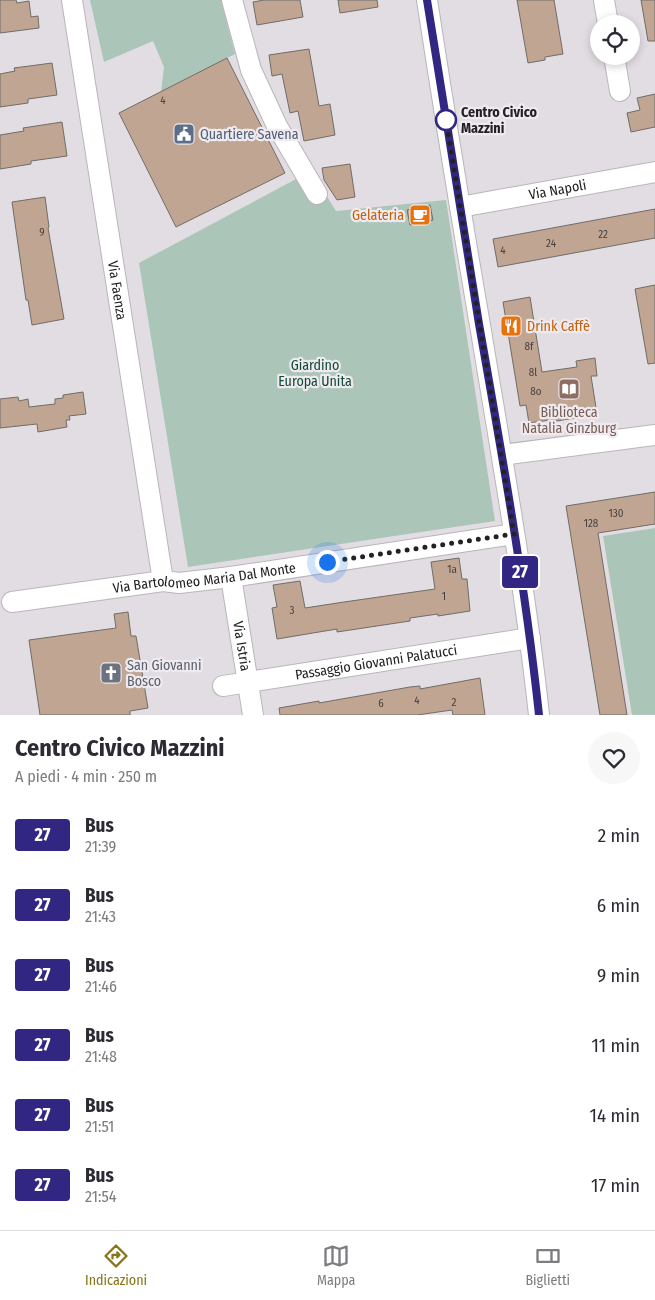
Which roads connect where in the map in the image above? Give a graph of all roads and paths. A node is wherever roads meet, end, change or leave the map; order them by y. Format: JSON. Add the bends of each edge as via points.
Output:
{"nodes":[{"id":1,"x":72,"y":0,"type":"edge"},
{"id":2,"x":232,"y":0,"type":"edge"},
{"id":3,"x":427,"y":0,"type":"edge"},
{"id":4,"x":604,"y":0,"type":"edge"},
{"id":5,"x":606,"y":15,"type":"edge"},
{"id":6,"x":616,"y":65,"type":"edge"},
{"id":7,"x":620,"y":91,"type":"dead end"},
{"id":8,"x":655,"y":172,"type":"edge"},
{"id":9,"x":317,"y":194,"type":"dead end"},
{"id":10,"x":460,"y":207,"type":"junction"},
{"id":11,"x":655,"y":435,"type":"edge"},
{"id":12,"x":502,"y":455,"type":"junction"},
{"id":13,"x":514,"y":534,"type":"junction"},
{"id":14,"x":232,"y":577,"type":"junction"},
{"id":15,"x":163,"y":581,"type":"junction"},
{"id":16,"x":12,"y":602,"type":"dead end"},
{"id":17,"x":530,"y":638,"type":"junction"},
{"id":18,"x":248,"y":682,"type":"junction"},
{"id":19,"x":223,"y":686,"type":"dead end"},
{"id":20,"x":252,"y":715,"type":"edge"},
{"id":21,"x":539,"y":715,"type":"edge"}],
"edges":[{"from":1,"to":15,"type":"street","name":"Via Faenza"},
{"from":2,"to":9,"type":"street","via":[[251,70],[277,126]]},
{"from":3,"to":10,"type":"street"},
{"from":4,"to":5,"type":"street"},
{"from":6,"to":7,"type":"street"},
{"from":8,"to":10,"type":"street","name":"Via Napoli"},
{"from":10,"to":12,"type":"street"},
{"from":11,"to":12,"type":"street"},
{"from":12,"to":13,"type":"street"},
{"from":13,"to":14,"type":"street","name":"Via Bartolomeo Maria Dal Monte"},
{"from":13,"to":17,"type":"street"},
{"from":14,"to":15,"type":"street","name":"Via Bartolomeo Maria Dal Monte","via":[[179,583]]},
{"from":14,"to":18,"type":"street","name":"Via Istria"},
{"from":15,"to":16,"type":"street","name":"Via Bartolomeo Maria Dal Monte"},
{"from":17,"to":18,"type":"street","name":"Passaggio Giovanni Palatucci"},
{"from":17,"to":21,"type":"street"},
{"from":18,"to":19,"type":"street","name":"Passaggio Giovanni Palatucci"},
{"from":18,"to":20,"type":"street","name":"Via Istria"}]}
